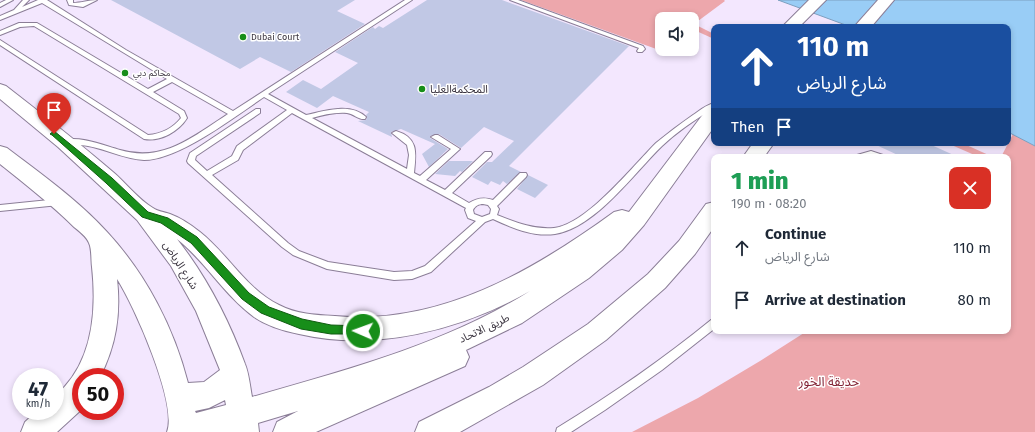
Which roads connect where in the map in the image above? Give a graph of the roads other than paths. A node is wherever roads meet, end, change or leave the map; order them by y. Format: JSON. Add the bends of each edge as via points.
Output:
{"nodes":[{"id":1,"x":10,"y":0,"type":"edge"},
{"id":2,"x":26,"y":0,"type":"edge"},
{"id":3,"x":42,"y":0,"type":"edge"},
{"id":4,"x":70,"y":0,"type":"edge"},
{"id":5,"x":94,"y":0,"type":"edge"},
{"id":6,"x":409,"y":0,"type":"edge"},
{"id":7,"x":513,"y":0,"type":"edge"},
{"id":8,"x":818,"y":0,"type":"edge"},
{"id":9,"x":886,"y":0,"type":"edge"},
{"id":10,"x":0,"y":5,"type":"edge"},
{"id":11,"x":14,"y":12,"type":"junction"},
{"id":12,"x":0,"y":18,"type":"edge"},
{"id":13,"x":793,"y":24,"type":"edge"},
{"id":14,"x":865,"y":24,"type":"edge"},
{"id":15,"x":0,"y":33,"type":"edge"},
{"id":16,"x":0,"y":42,"type":"edge"},
{"id":17,"x":640,"y":51,"type":"dead end"},
{"id":18,"x":172,"y":79,"type":"junction"},
{"id":19,"x":0,"y":90,"type":"edge"},
{"id":20,"x":148,"y":92,"type":"junction"},
{"id":21,"x":264,"y":94,"type":"junction"},
{"id":22,"x":711,"y":107,"type":"edge"},
{"id":23,"x":292,"y":110,"type":"junction"},
{"id":24,"x":258,"y":111,"type":"dead end"},
{"id":25,"x":233,"y":114,"type":"junction"},
{"id":26,"x":305,"y":117,"type":"junction"},
{"id":27,"x":364,"y":117,"type":"dead end"},
{"id":28,"x":711,"y":117,"type":"edge"},
{"id":29,"x":396,"y":133,"type":"dead end"},
{"id":30,"x":435,"y":137,"type":"dead end"},
{"id":31,"x":65,"y":142,"type":"junction"},
{"id":32,"x":0,"y":153,"type":"edge"},
{"id":33,"x":488,"y":154,"type":"dead end"},
{"id":34,"x":410,"y":174,"type":"junction"},
{"id":35,"x":207,"y":175,"type":"junction"},
{"id":36,"x":523,"y":175,"type":"dead end"},
{"id":37,"x":420,"y":180,"type":"junction"},
{"id":38,"x":656,"y":193,"type":"junction"},
{"id":39,"x":446,"y":194,"type":"junction"},
{"id":40,"x":61,"y":202,"type":"junction"},
{"id":41,"x":494,"y":205,"type":"junction"},
{"id":42,"x":470,"y":207,"type":"junction"},
{"id":43,"x":0,"y":208,"type":"edge"},
{"id":44,"x":145,"y":214,"type":"junction"},
{"id":45,"x":711,"y":214,"type":"edge"},
{"id":46,"x":492,"y":216,"type":"junction"},
{"id":47,"x":482,"y":220,"type":"junction"},
{"id":48,"x":100,"y":238,"type":"junction"},
{"id":49,"x":513,"y":315,"type":"junction"},
{"id":50,"x":711,"y":325,"type":"edge"},
{"id":51,"x":90,"y":368,"type":"edge"},
{"id":52,"x":234,"y":374,"type":"junction"},
{"id":53,"x":178,"y":394,"type":"junction"},
{"id":54,"x":72,"y":400,"type":"edge"},
{"id":55,"x":244,"y":423,"type":"edge"},
{"id":56,"x":435,"y":430,"type":"edge"},
{"id":57,"x":35,"y":432,"type":"edge"},
{"id":58,"x":184,"y":432,"type":"edge"},
{"id":59,"x":287,"y":432,"type":"edge"},
{"id":60,"x":561,"y":432,"type":"edge"}],
"edges":[{"from":1,"to":10,"type":"lane"},
{"from":2,"to":11,"type":"lane"},
{"from":3,"to":11,"type":"lane"},
{"from":3,"to":18,"type":"lane"},
{"from":4,"to":5,"type":"lane","via":[[71,4],[78,5]]},
{"from":6,"to":21,"type":"lane"},
{"from":7,"to":17,"type":"lane","via":[[641,48]]},
{"from":8,"to":13,"type":"main road"},
{"from":9,"to":14,"type":"main road"},
{"from":11,"to":12,"type":"lane"},
{"from":15,"to":20,"type":"lane","via":[[19,25],[35,24]]},
{"from":16,"to":20,"type":"lane","via":[[147,137],[158,136],[182,122],[182,113]]},
{"from":18,"to":20,"type":"lane"},
{"from":18,"to":25,"type":"lane"},
{"from":19,"to":31,"type":"main road","name":"شارع الرياض"},
{"from":21,"to":23,"type":"lane"},
{"from":21,"to":25,"type":"lane"},
{"from":22,"to":46,"type":"lane","via":[[672,134],[590,214],[572,226],[550,231],[534,230]]},
{"from":23,"to":26,"type":"lane"},
{"from":23,"to":35,"type":"lane","via":[[240,148],[235,158]]},
{"from":24,"to":35,"type":"lane","via":[[191,158],[193,165]]},
{"from":25,"to":31,"type":"lane","via":[[185,144],[154,156],[136,157],[81,142]]},
{"from":26,"to":27,"type":"lane","via":[[344,110]]},
{"from":26,"to":34,"type":"lane"},
{"from":28,"to":38,"type":"main road","name":"طريق الاتحاد"},
{"from":29,"to":34,"type":"lane","via":[[404,137],[413,148]]},
{"from":30,"to":37,"type":"lane","via":[[456,149]]},
{"from":31,"to":44,"type":"main road","name":"شارع الرياض"},
{"from":32,"to":40,"type":"main road"},
{"from":33,"to":39,"type":"lane"},
{"from":34,"to":37,"type":"lane"},
{"from":35,"to":47,"type":"lane","via":[[296,253],[344,269],[394,276],[420,273],[428,269]]},
{"from":36,"to":41,"type":"lane"},
{"from":37,"to":39,"type":"lane"},
{"from":38,"to":44,"type":"main road","via":[[565,259],[488,299],[458,312],[428,320],[395,328],[363,331],[331,330],[301,324],[265,310],[245,296],[194,240],[164,220]]},
{"from":38,"to":49,"type":"main road","name":"طريق الاتحاد","via":[[614,244],[581,271]]},
{"from":39,"to":42,"type":"lane"},
{"from":40,"to":43,"type":"lane"},
{"from":40,"to":48,"type":"main road"},
{"from":41,"to":42,"type":"lane","via":[[482,201]]},
{"from":41,"to":46,"type":"lane"},
{"from":42,"to":47,"type":"lane","via":[[471,216]]},
{"from":44,"to":52,"type":"main road","name":"شارع الرياض","via":[[180,259],[207,307]]},
{"from":45,"to":56,"type":"main road","via":[[660,277],[593,338],[535,375]]},
{"from":46,"to":47,"type":"lane"},
{"from":48,"to":51,"type":"main road","via":[[108,311],[104,337]]},
{"from":48,"to":53,"type":"main road","via":[[128,276],[159,333]]},
{"from":49,"to":55,"type":"main road","name":"طريق الاتحاد","via":[[445,347]]},
{"from":49,"to":59,"type":"main road","via":[[473,348],[448,361],[327,412]]},
{"from":50,"to":60,"type":"lane","via":[[660,366]]},
{"from":52,"to":53,"type":"main road","via":[[223,386],[207,395],[191,398]]},
{"from":52,"to":55,"type":"main road","name":"شارع الرياض"},
{"from":53,"to":58,"type":"main road"},
{"from":54,"to":57,"type":"main road"},
{"from":55,"to":58,"type":"main road","name":"طريق الاتحاد"}]}
